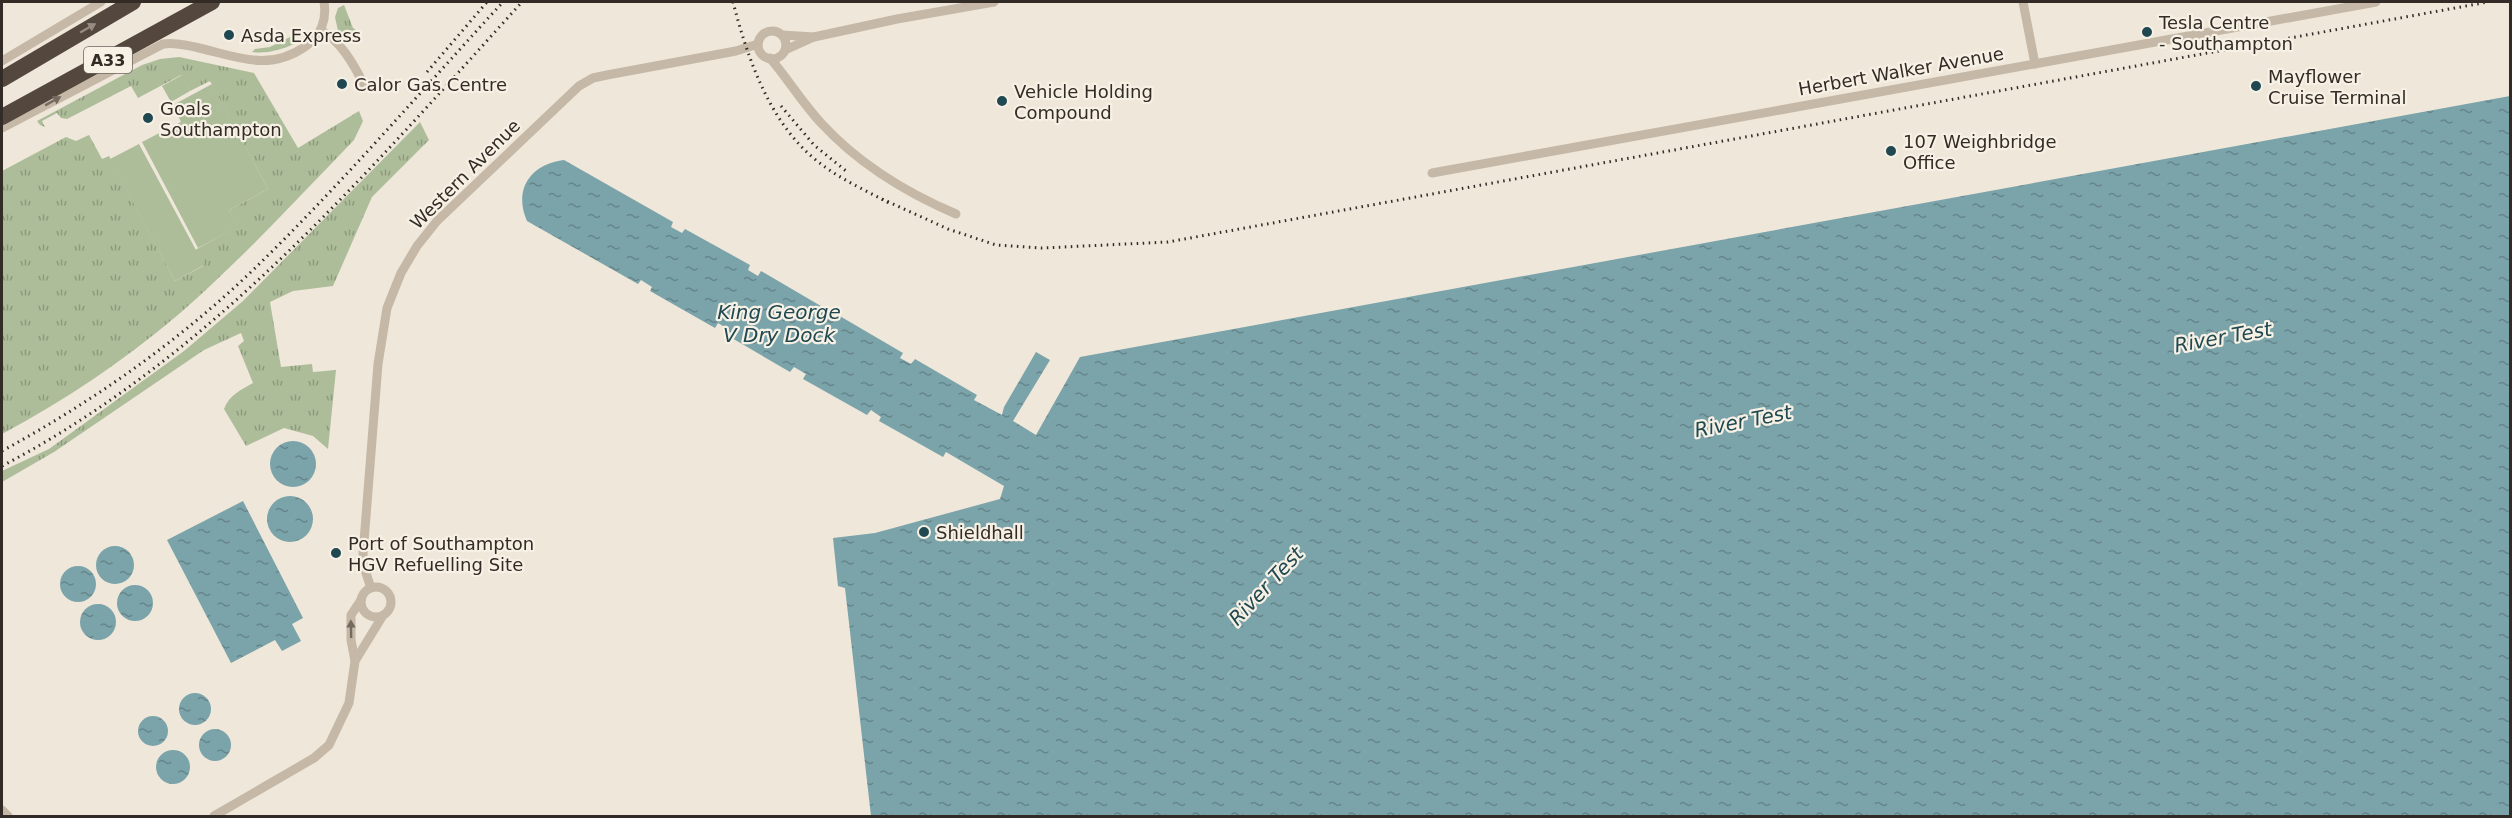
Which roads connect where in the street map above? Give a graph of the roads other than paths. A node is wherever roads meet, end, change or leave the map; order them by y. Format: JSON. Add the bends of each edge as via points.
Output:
{"nodes":[{"id":1,"x":101,"y":2,"type":"edge"},
{"id":2,"x":133,"y":2,"type":"edge"},
{"id":3,"x":212,"y":2,"type":"edge"},
{"id":4,"x":324,"y":2,"type":"edge"},
{"id":5,"x":994,"y":2,"type":"edge"},
{"id":6,"x":2023,"y":2,"type":"edge"},
{"id":7,"x":2376,"y":2,"type":"edge"},
{"id":8,"x":321,"y":30,"type":"junction"},
{"id":9,"x":782,"y":35,"type":"junction"},
{"id":10,"x":814,"y":37,"type":"junction"},
{"id":11,"x":758,"y":44,"type":"junction"},
{"id":12,"x":784,"y":51,"type":"junction"},
{"id":13,"x":770,"y":58,"type":"junction"},
{"id":14,"x":2,"y":61,"type":"edge"},
{"id":15,"x":2035,"y":64,"type":"junction"},
{"id":16,"x":2,"y":79,"type":"edge"},
{"id":17,"x":789,"y":80,"type":"junction"},
{"id":18,"x":363,"y":83,"type":"dead end"},
{"id":19,"x":2,"y":117,"type":"edge"},
{"id":20,"x":2,"y":128,"type":"edge"},
{"id":21,"x":1432,"y":173,"type":"dead end"},
{"id":22,"x":956,"y":214,"type":"dead end"},
{"id":23,"x":370,"y":588,"type":"junction"},
{"id":24,"x":361,"y":600,"type":"junction"},
{"id":25,"x":382,"y":617,"type":"junction"},
{"id":26,"x":355,"y":661,"type":"junction"},
{"id":27,"x":2,"y":810,"type":"edge"},
{"id":28,"x":8,"y":816,"type":"edge"},
{"id":29,"x":213,"y":816,"type":"edge"}],
"edges":[{"from":1,"to":14,"type":"street"},
{"from":16,"to":2,"type":"highway","number":"A33","one_way":true},
{"from":3,"to":19,"type":"highway","number":"A33"},
{"from":4,"to":8,"type":"street"},
{"from":5,"to":10,"type":"street"},
{"from":6,"to":15,"type":"street"},
{"from":7,"to":15,"type":"street","name":"Herbert Walker Avenue"},
{"from":8,"to":18,"type":"street","via":[[336,41]]},
{"from":20,"to":8,"type":"street","one_way":true,"via":[[163,44],[267,61],[295,54],[316,39]]},
{"from":9,"to":10,"type":"street"},
{"from":9,"to":11,"type":"street","via":[[769,31]]},
{"from":9,"to":12,"type":"street"},
{"from":10,"to":12,"type":"street"},
{"from":11,"to":13,"type":"street","via":[[763,55]]},
{"from":11,"to":23,"type":"street","name":"Western Avenue","via":[[586,82],[438,221],[417,246],[387,308],[378,364],[363,547]]},
{"from":12,"to":13,"type":"street"},
{"from":12,"to":17,"type":"street"},
{"from":13,"to":17,"type":"street"},
{"from":15,"to":21,"type":"street","name":"Herbert Walker Avenue"},
{"from":17,"to":22,"type":"street","via":[[822,124],[847,148],[909,190]]},
{"from":23,"to":24,"type":"street"},
{"from":23,"to":25,"type":"street","via":[[380,588],[391,597],[391,607]]},
{"from":24,"to":25,"type":"street","via":[[365,613],[373,618]]},
{"from":26,"to":24,"type":"street","one_way":true,"via":[[351,615]]},
{"from":25,"to":26,"type":"street"},
{"from":26,"to":29,"type":"street","via":[[349,704],[329,745],[314,758]]},
{"from":27,"to":28,"type":"street"}]}
